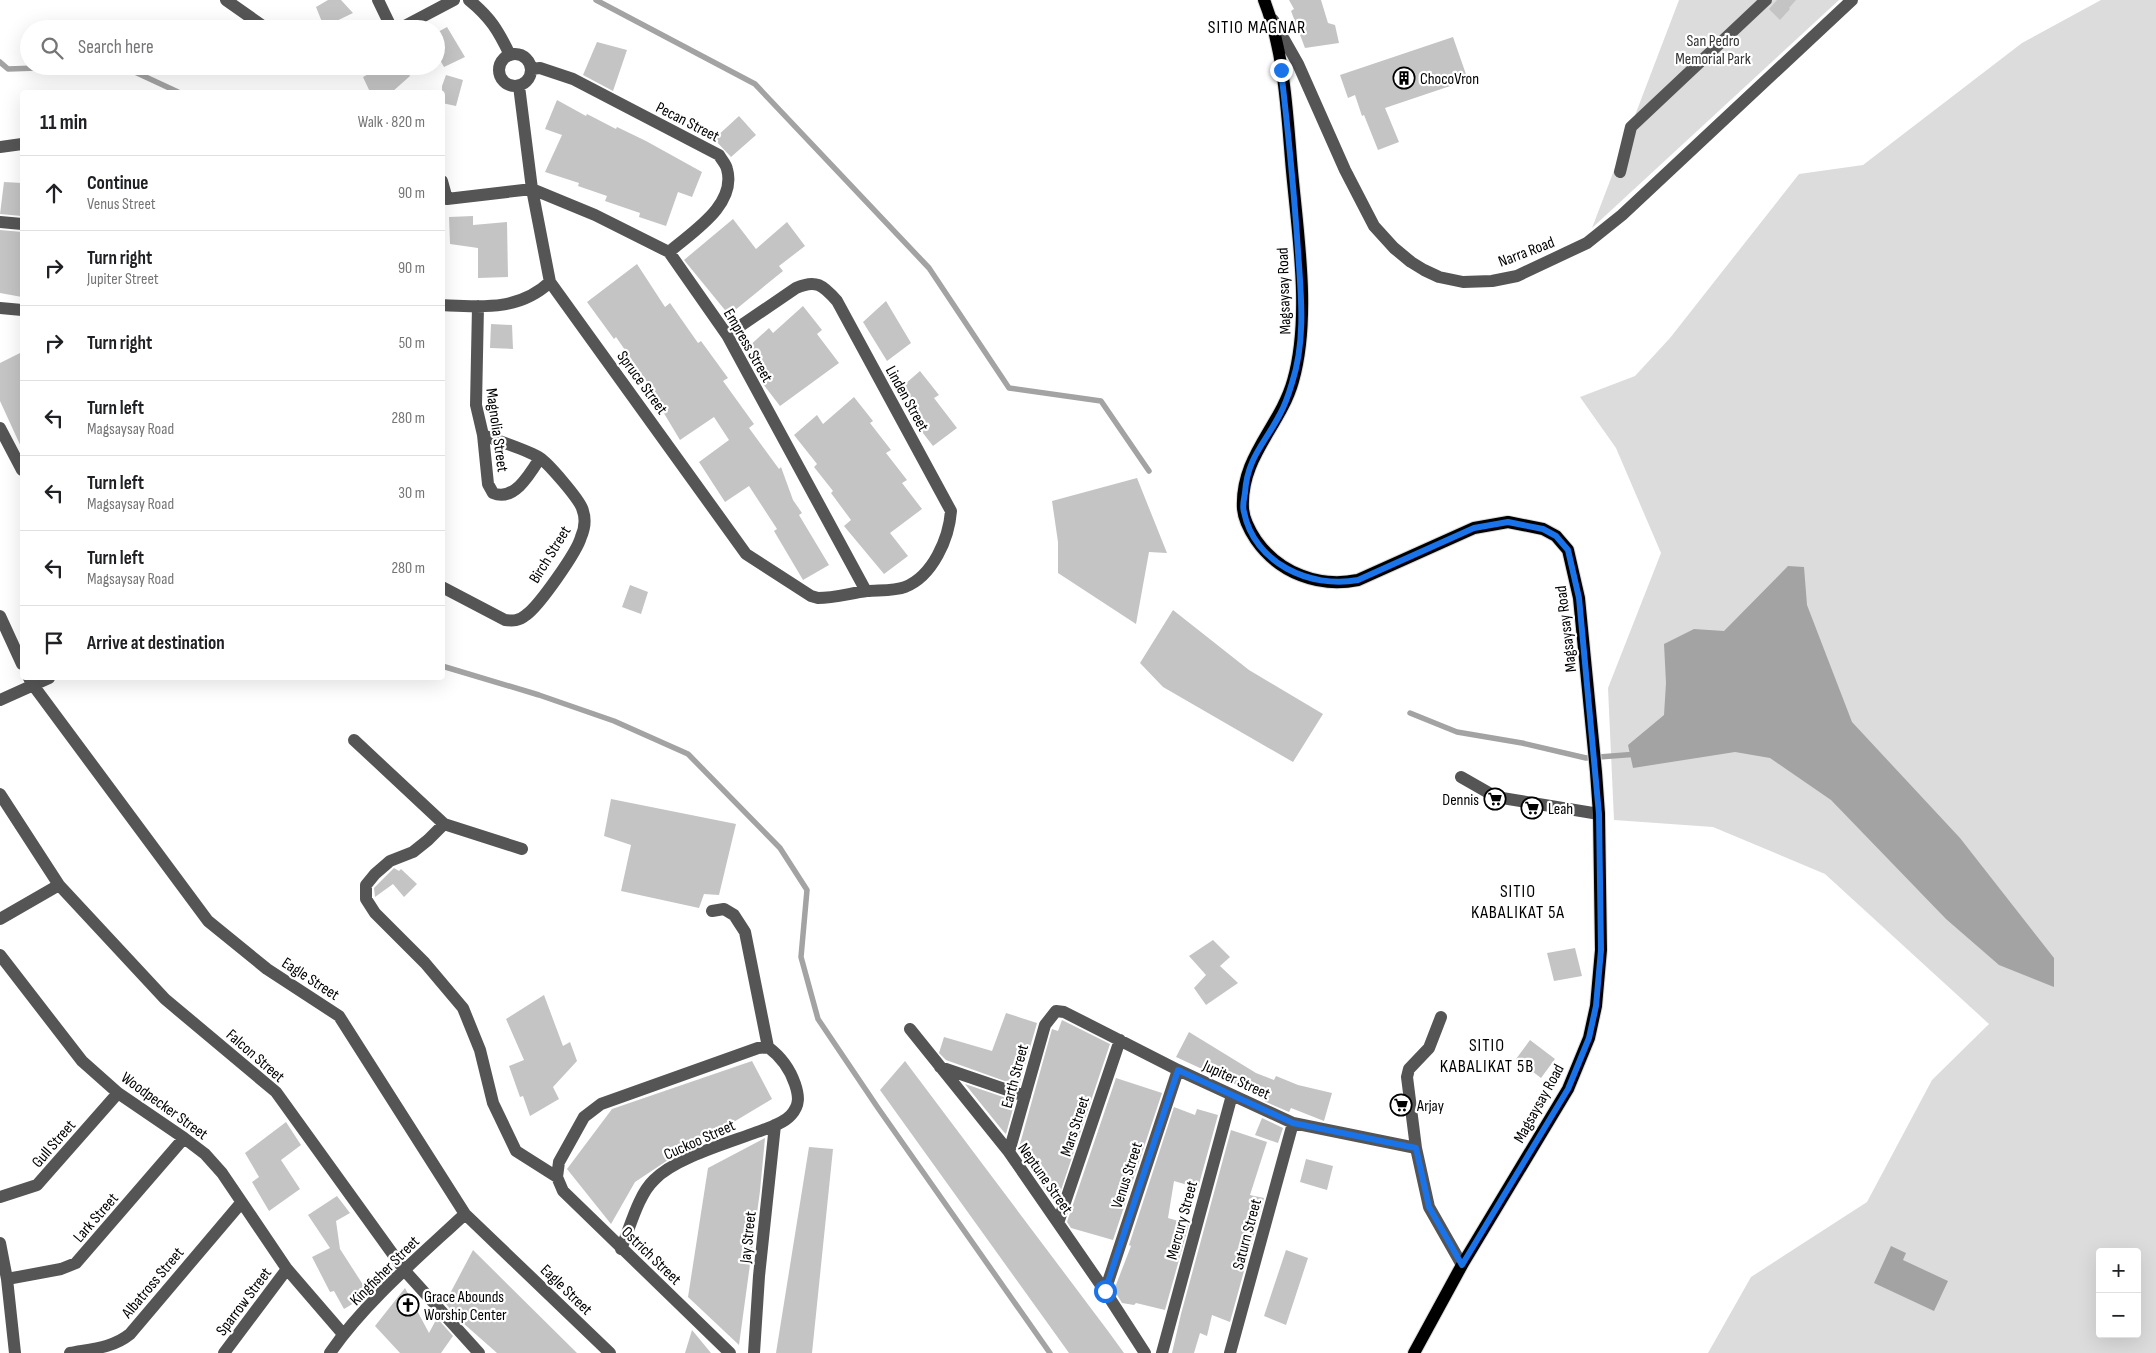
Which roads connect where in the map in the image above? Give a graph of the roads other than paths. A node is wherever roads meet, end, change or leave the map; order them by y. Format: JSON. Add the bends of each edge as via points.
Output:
{"nodes":[{"id":1,"x":226,"y":0,"type":"edge"},
{"id":2,"x":378,"y":0,"type":"edge"},
{"id":3,"x":454,"y":0,"type":"edge"},
{"id":4,"x":469,"y":0,"type":"edge"},
{"id":5,"x":1852,"y":0,"type":"edge"},
{"id":6,"x":1757,"y":3,"type":"edge"},
{"id":7,"x":1266,"y":6,"type":"edge"},
{"id":8,"x":254,"y":20,"type":"edge"},
{"id":9,"x":388,"y":20,"type":"edge"},
{"id":10,"x":416,"y":20,"type":"edge"},
{"id":11,"x":510,"y":55,"type":"junction"},
{"id":12,"x":531,"y":69,"type":"junction"},
{"id":13,"x":519,"y":86,"type":"junction"},
{"id":14,"x":20,"y":144,"type":"edge"},
{"id":15,"x":0,"y":147,"type":"edge"},
{"id":16,"x":1620,"y":172,"type":"dead end"},
{"id":17,"x":532,"y":189,"type":"junction"},
{"id":18,"x":445,"y":192,"type":"edge"},
{"id":19,"x":0,"y":222,"type":"edge"},
{"id":20,"x":20,"y":224,"type":"edge"},
{"id":21,"x":669,"y":252,"type":"junction"},
{"id":22,"x":550,"y":282,"type":"junction"},
{"id":23,"x":445,"y":304,"type":"edge"},
{"id":24,"x":478,"y":306,"type":"junction"},
{"id":25,"x":0,"y":308,"type":"edge"},
{"id":26,"x":20,"y":310,"type":"edge"},
{"id":27,"x":727,"y":335,"type":"junction"},
{"id":28,"x":0,"y":428,"type":"edge"},
{"id":29,"x":483,"y":435,"type":"junction"},
{"id":30,"x":540,"y":458,"type":"junction"},
{"id":31,"x":20,"y":466,"type":"edge"},
{"id":32,"x":445,"y":589,"type":"edge"},
{"id":33,"x":866,"y":591,"type":"junction"},
{"id":34,"x":0,"y":616,"type":"edge"},
{"id":35,"x":20,"y":660,"type":"edge"},
{"id":36,"x":31,"y":681,"type":"edge"},
{"id":37,"x":0,"y":700,"type":"edge"},
{"id":38,"x":354,"y":740,"type":"dead end"},
{"id":39,"x":1461,"y":777,"type":"dead end"},
{"id":40,"x":0,"y":794,"type":"edge"},
{"id":41,"x":1599,"y":814,"type":"junction"},
{"id":42,"x":444,"y":824,"type":"junction"},
{"id":43,"x":522,"y":849,"type":"dead end"},
{"id":44,"x":59,"y":885,"type":"junction"},
{"id":45,"x":712,"y":912,"type":"dead end"},
{"id":46,"x":0,"y":919,"type":"edge"},
{"id":47,"x":0,"y":955,"type":"edge"},
{"id":48,"x":1056,"y":1011,"type":"joint"},
{"id":49,"x":1441,"y":1017,"type":"dead end"},
{"id":50,"x":910,"y":1029,"type":"dead end"},
{"id":51,"x":1120,"y":1040,"type":"junction"},
{"id":52,"x":768,"y":1047,"type":"junction"},
{"id":53,"x":939,"y":1066,"type":"junction"},
{"id":54,"x":1178,"y":1070,"type":"junction"},
{"id":55,"x":118,"y":1093,"type":"junction"},
{"id":56,"x":1232,"y":1095,"type":"junction"},
{"id":57,"x":1025,"y":1096,"type":"junction"},
{"id":58,"x":1293,"y":1123,"type":"junction"},
{"id":59,"x":775,"y":1125,"type":"junction"},
{"id":60,"x":184,"y":1138,"type":"junction"},
{"id":61,"x":1416,"y":1148,"type":"junction"},
{"id":62,"x":1009,"y":1152,"type":"junction"},
{"id":63,"x":557,"y":1177,"type":"junction"},
{"id":64,"x":0,"y":1197,"type":"edge"},
{"id":65,"x":241,"y":1202,"type":"junction"},
{"id":66,"x":465,"y":1214,"type":"junction"},
{"id":67,"x":1058,"y":1223,"type":"junction"},
{"id":68,"x":0,"y":1243,"type":"edge"},
{"id":69,"x":621,"y":1249,"type":"junction"},
{"id":70,"x":1462,"y":1265,"type":"junction"},
{"id":71,"x":287,"y":1268,"type":"junction"},
{"id":72,"x":405,"y":1271,"type":"junction"},
{"id":73,"x":7,"y":1279,"type":"junction"},
{"id":74,"x":1105,"y":1291,"type":"junction"},
{"id":75,"x":343,"y":1334,"type":"junction"},
{"id":76,"x":471,"y":1350,"type":"edge"},
{"id":77,"x":15,"y":1353,"type":"edge"},
{"id":78,"x":70,"y":1353,"type":"edge"},
{"id":79,"x":224,"y":1353,"type":"edge"},
{"id":80,"x":330,"y":1353,"type":"edge"},
{"id":81,"x":610,"y":1353,"type":"edge"},
{"id":82,"x":730,"y":1353,"type":"edge"},
{"id":83,"x":754,"y":1353,"type":"edge"},
{"id":84,"x":1145,"y":1353,"type":"edge"},
{"id":85,"x":1162,"y":1353,"type":"edge"},
{"id":86,"x":1230,"y":1353,"type":"edge"},
{"id":87,"x":1414,"y":1353,"type":"edge"}],
"edges":[{"from":1,"to":8,"type":"street"},
{"from":2,"to":9,"type":"street"},
{"from":3,"to":10,"type":"street"},
{"from":4,"to":11,"type":"street","via":[[490,19]]},
{"from":5,"to":7,"type":"street","name":"Narra Road","via":[[1622,215],[1587,243],[1517,276],[1463,282],[1439,277],[1411,262],[1374,226],[1298,64]]},
{"from":6,"to":16,"type":"street","via":[[1631,127]]},
{"from":7,"to":41,"type":"main road","name":"Magsaysay Road","via":[[1281,70],[1302,314],[1300,352],[1292,382],[1280,414],[1255,454],[1246,480],[1243,510],[1249,528],[1266,553],[1284,569],[1340,583],[1358,580],[1474,528],[1508,522],[1543,529],[1556,536],[1568,550],[1579,598]]},
{"from":11,"to":12,"type":"street","via":[[524,57]]},
{"from":11,"to":13,"type":"street","via":[[500,64],[498,71],[505,84]]},
{"from":12,"to":13,"type":"street","via":[[526,82]]},
{"from":12,"to":21,"type":"street","name":"Pecan Street","via":[[540,68],[572,79],[719,155],[727,168],[727,183],[717,210]]},
{"from":13,"to":17,"type":"street","name":"Spruce Street"},
{"from":14,"to":15,"type":"street"},
{"from":17,"to":18,"type":"street","via":[[447,199]]},
{"from":17,"to":21,"type":"street","name":"Empress Street","via":[[596,215]]},
{"from":17,"to":22,"type":"street","name":"Spruce Street"},
{"from":19,"to":20,"type":"street"},
{"from":21,"to":27,"type":"street","name":"Empress Street"},
{"from":22,"to":24,"type":"street","via":[[539,292],[516,303]]},
{"from":22,"to":33,"type":"street","name":"Spruce Street","via":[[746,554],[811,596],[826,598]]},
{"from":23,"to":24,"type":"street"},
{"from":24,"to":29,"type":"street","name":"Magnolia Street","via":[[476,404]]},
{"from":25,"to":26,"type":"street"},
{"from":27,"to":33,"type":"street","name":"Empress Street"},
{"from":27,"to":33,"type":"street","name":"Linden Street","via":[[806,283],[816,283],[828,290],[943,494],[951,511],[949,527],[932,563],[905,587]]},
{"from":28,"to":31,"type":"street"},
{"from":29,"to":30,"type":"street","name":"Birch Street"},
{"from":29,"to":30,"type":"street","name":"Magnolia Street","via":[[488,484],[493,493],[500,496],[509,494],[520,485]]},
{"from":30,"to":32,"type":"street","name":"Birch Street","via":[[575,496],[585,523],[581,540],[535,606],[516,621],[505,620]]},
{"from":34,"to":35,"type":"street"},
{"from":36,"to":37,"type":"street"},
{"from":36,"to":66,"type":"street","name":"Eagle Street","via":[[208,921],[267,969],[340,1016]]},
{"from":38,"to":42,"type":"street"},
{"from":39,"to":41,"type":"street","via":[[1496,797]]},
{"from":40,"to":44,"type":"street","name":"Falcon Street"},
{"from":41,"to":70,"type":"main road","name":"Magsaysay Road","via":[[1601,950],[1596,1006],[1589,1038],[1568,1089]]},
{"from":42,"to":43,"type":"street"},
{"from":42,"to":63,"type":"street","via":[[413,852],[390,861],[375,874],[366,885],[366,899],[375,913],[425,963],[463,1008],[480,1050],[493,1103],[516,1151]]},
{"from":44,"to":46,"type":"street"},
{"from":44,"to":72,"type":"street","name":"Falcon Street","via":[[165,999],[276,1092]]},
{"from":45,"to":52,"type":"street","via":[[724,909],[734,915],[745,932]]},
{"from":47,"to":55,"type":"street","name":"Woodpecker Street","via":[[82,1061]]},
{"from":48,"to":51,"type":"street","name":"Jupiter Street"},
{"from":48,"to":57,"type":"street","name":"Earth Street","via":[[1045,1025]]},
{"from":49,"to":61,"type":"street","via":[[1429,1048],[1407,1073]]},
{"from":50,"to":53,"type":"street","name":"Neptune Street"},
{"from":51,"to":54,"type":"street","name":"Jupiter Street"},
{"from":51,"to":67,"type":"street","name":"Mars Street"},
{"from":52,"to":59,"type":"street","name":"Cuckoo Street","via":[[791,1073],[799,1096],[791,1115]]},
{"from":52,"to":63,"type":"street","via":[[592,1109],[584,1117],[559,1162]]},
{"from":53,"to":57,"type":"street"},
{"from":53,"to":62,"type":"street","name":"Neptune Street"},
{"from":54,"to":56,"type":"street","name":"Jupiter Street"},
{"from":54,"to":74,"type":"street","name":"Venus Street"},
{"from":55,"to":60,"type":"street","name":"Woodpecker Street"},
{"from":55,"to":64,"type":"street","name":"Gull Street","via":[[37,1186]]},
{"from":56,"to":58,"type":"street","name":"Jupiter Street"},
{"from":56,"to":85,"type":"street","name":"Mercury Street"},
{"from":57,"to":62,"type":"street","name":"Earth Street"},
{"from":58,"to":61,"type":"street","name":"Jupiter Street"},
{"from":58,"to":86,"type":"street","name":"Saturn Street"},
{"from":59,"to":69,"type":"street","name":"Cuckoo Street","via":[[687,1159],[654,1179],[645,1192]]},
{"from":59,"to":83,"type":"street","name":"Jay Street"},
{"from":60,"to":65,"type":"street","name":"Woodpecker Street","via":[[222,1173]]},
{"from":60,"to":73,"type":"street","name":"Lark Street","via":[[76,1263]]},
{"from":61,"to":70,"type":"street","via":[[1429,1207]]},
{"from":62,"to":67,"type":"street","name":"Neptune Street"},
{"from":63,"to":69,"type":"street","name":"Ostrich Street","via":[[563,1191]]},
{"from":65,"to":71,"type":"street","name":"Woodpecker Street"},
{"from":65,"to":78,"type":"street","name":"Albatross Street","via":[[121,1342]]},
{"from":66,"to":72,"type":"street","name":"Kingfisher Street"},
{"from":66,"to":81,"type":"street","name":"Eagle Street"},
{"from":67,"to":74,"type":"street","name":"Neptune Street"},
{"from":68,"to":73,"type":"street"},
{"from":69,"to":82,"type":"street","name":"Ostrich Street"},
{"from":70,"to":87,"type":"main road","name":"Magsaysay Road"},
{"from":71,"to":75,"type":"street","name":"Woodpecker Street"},
{"from":71,"to":79,"type":"street","name":"Sparrow Street"},
{"from":72,"to":75,"type":"street","name":"Kingfisher Street"},
{"from":72,"to":76,"type":"street","name":"Falcon Street"},
{"from":73,"to":77,"type":"street"},
{"from":74,"to":84,"type":"street","name":"Neptune Street"},
{"from":75,"to":80,"type":"street","name":"Kingfisher Street"}]}
